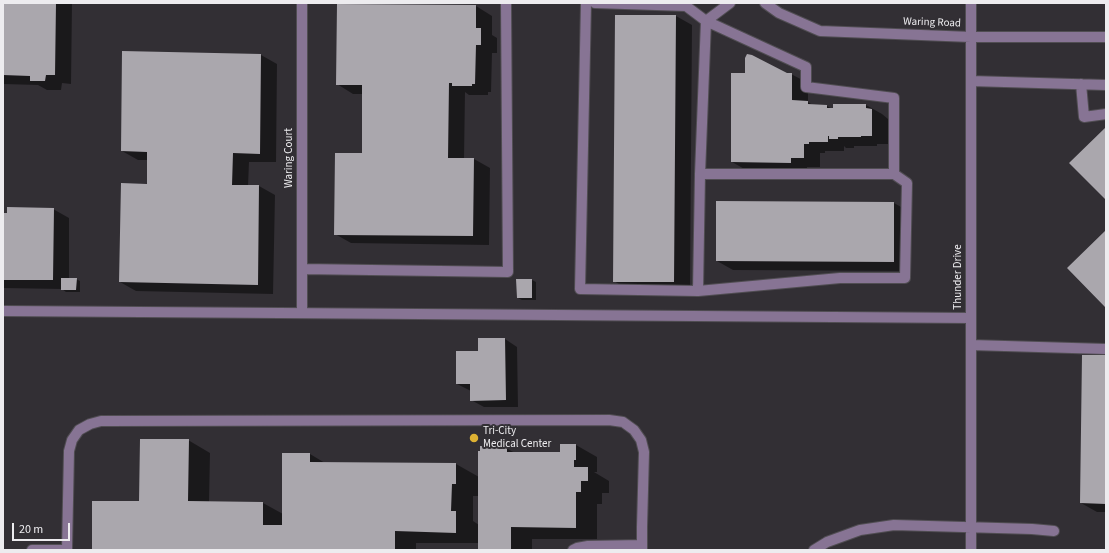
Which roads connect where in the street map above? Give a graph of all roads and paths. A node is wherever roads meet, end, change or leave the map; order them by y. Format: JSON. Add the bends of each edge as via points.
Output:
{"nodes":[{"id":1,"x":302,"y":3,"type":"edge"},
{"id":2,"x":506,"y":3,"type":"edge"},
{"id":3,"x":586,"y":3,"type":"edge"},
{"id":4,"x":595,"y":3,"type":"edge"},
{"id":5,"x":730,"y":3,"type":"edge"},
{"id":6,"x":765,"y":3,"type":"edge"},
{"id":7,"x":971,"y":3,"type":"edge"},
{"id":8,"x":706,"y":21,"type":"junction"},
{"id":9,"x":971,"y":37,"type":"junction"},
{"id":10,"x":1106,"y":37,"type":"edge"},
{"id":11,"x":971,"y":82,"type":"junction"},
{"id":12,"x":1081,"y":84,"type":"junction"},
{"id":13,"x":1106,"y":85,"type":"edge"},
{"id":14,"x":1106,"y":114,"type":"edge"},
{"id":15,"x":700,"y":174,"type":"junction"},
{"id":16,"x":894,"y":174,"type":"junction"},
{"id":17,"x":302,"y":270,"type":"junction"},
{"id":18,"x":698,"y":291,"type":"junction"},
{"id":19,"x":3,"y":311,"type":"edge"},
{"id":20,"x":302,"y":313,"type":"junction"},
{"id":21,"x":971,"y":318,"type":"junction"},
{"id":22,"x":971,"y":345,"type":"junction"},
{"id":23,"x":1106,"y":350,"type":"edge"},
{"id":24,"x":971,"y":527,"type":"junction"},
{"id":25,"x":1054,"y":531,"type":"dead end"},
{"id":26,"x":642,"y":548,"type":"edge"},
{"id":27,"x":32,"y":550,"type":"edge"},
{"id":28,"x":67,"y":550,"type":"edge"},
{"id":29,"x":573,"y":550,"type":"edge"},
{"id":30,"x":814,"y":550,"type":"edge"},
{"id":31,"x":971,"y":550,"type":"edge"}],
"edges":[{"from":1,"to":17,"type":"street","name":"Waring Court"},
{"from":2,"to":17,"type":"street","via":[[508,272]]},
{"from":3,"to":18,"type":"street","via":[[580,289]]},
{"from":4,"to":8,"type":"street","via":[[686,6]]},
{"from":5,"to":8,"type":"street"},
{"from":6,"to":9,"type":"street","name":"Waring Road","via":[[779,13],[820,31]]},
{"from":7,"to":9,"type":"street","name":"Thunder Drive"},
{"from":8,"to":15,"type":"street"},
{"from":8,"to":16,"type":"street","via":[[806,67],[806,87],[894,98]]},
{"from":9,"to":10,"type":"street","name":"Waring Road"},
{"from":9,"to":11,"type":"street","name":"Thunder Drive"},
{"from":11,"to":12,"type":"street"},
{"from":11,"to":21,"type":"street","name":"Thunder Drive"},
{"from":12,"to":13,"type":"street"},
{"from":12,"to":14,"type":"street","via":[[1084,117]]},
{"from":15,"to":16,"type":"street"},
{"from":15,"to":18,"type":"street"},
{"from":16,"to":18,"type":"street","via":[[907,183],[905,278],[840,278]]},
{"from":17,"to":20,"type":"street","name":"Waring Court"},
{"from":19,"to":20,"type":"street"},
{"from":20,"to":21,"type":"street"},
{"from":21,"to":22,"type":"street","name":"Thunder Drive"},
{"from":22,"to":23,"type":"street"},
{"from":22,"to":24,"type":"street","name":"Thunder Drive"},
{"from":24,"to":25,"type":"street"},
{"from":24,"to":30,"type":"street","via":[[877,527],[843,535]]},
{"from":24,"to":31,"type":"street","name":"Thunder Drive"},
{"from":26,"to":28,"type":"street","via":[[644,452],[641,440],[634,430],[623,422],[109,421],[90,424],[79,430],[72,440],[69,451]]},
{"from":26,"to":29,"type":"street","via":[[588,546]]},
{"from":27,"to":28,"type":"street"}]}
